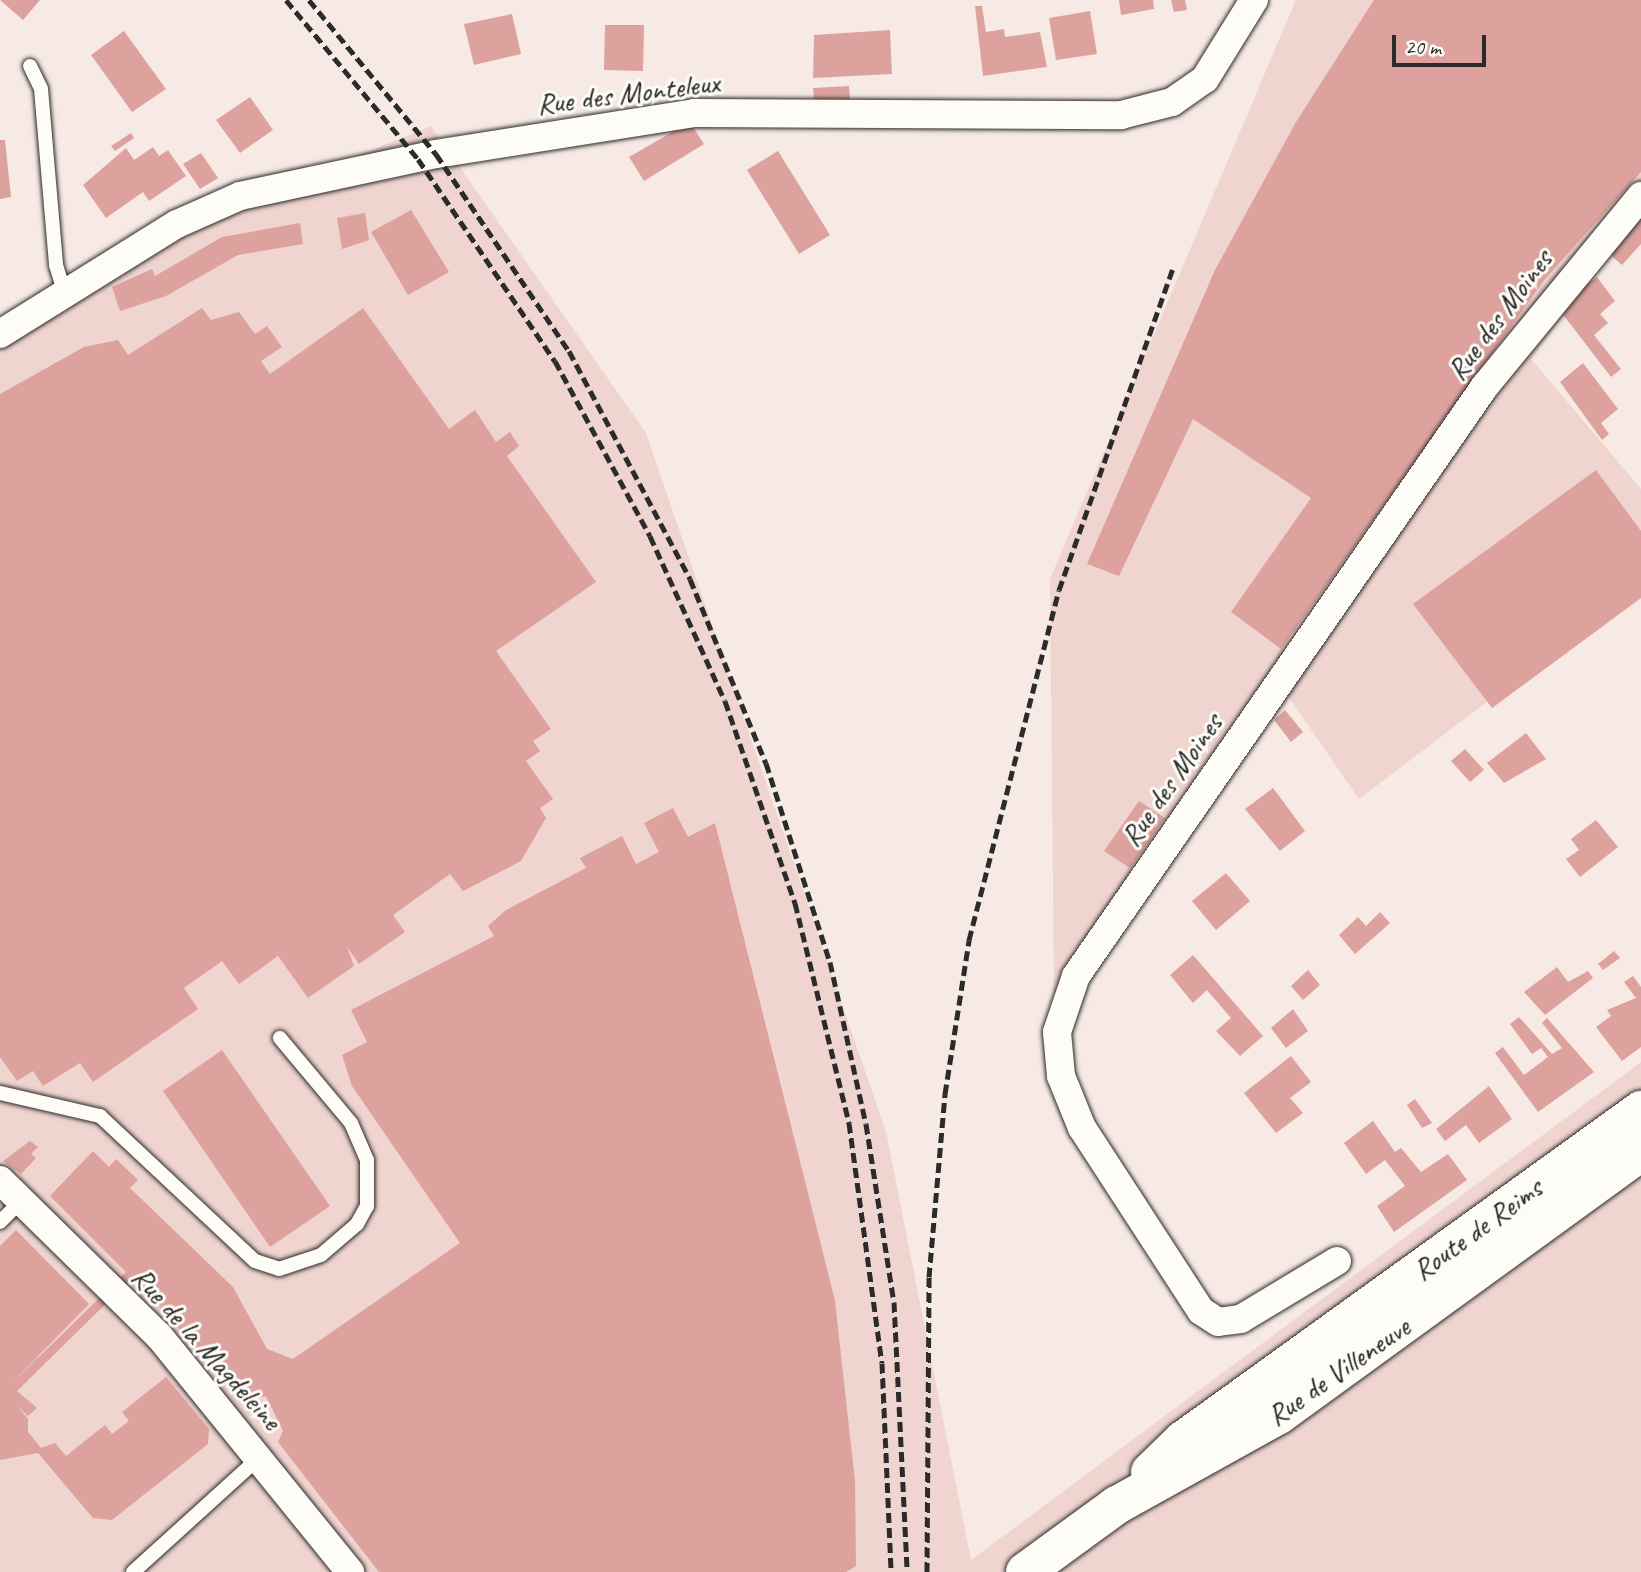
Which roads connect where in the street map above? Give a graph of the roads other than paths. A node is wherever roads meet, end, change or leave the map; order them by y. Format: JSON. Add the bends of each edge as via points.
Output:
{"nodes":[{"id":1,"x":1254,"y":0,"type":"edge"},
{"id":2,"x":30,"y":66,"type":"dead end"},
{"id":3,"x":1641,"y":196,"type":"edge"},
{"id":4,"x":65,"y":295,"type":"junction"},
{"id":5,"x":0,"y":334,"type":"edge"},
{"id":6,"x":280,"y":1038,"type":"dead end"},
{"id":7,"x":0,"y":1093,"type":"edge"},
{"id":8,"x":1641,"y":1110,"type":"edge"},
{"id":9,"x":1641,"y":1152,"type":"edge"},
{"id":10,"x":0,"y":1180,"type":"edge"},
{"id":11,"x":23,"y":1199,"type":"junction"},
{"id":12,"x":0,"y":1222,"type":"edge"},
{"id":13,"x":1337,"y":1261,"type":"dead end"},
{"id":14,"x":260,"y":1457,"type":"junction"},
{"id":15,"x":1117,"y":1504,"type":"junction"},
{"id":16,"x":133,"y":1572,"type":"edge"},
{"id":17,"x":350,"y":1572,"type":"edge"},
{"id":18,"x":1025,"y":1572,"type":"edge"}],
"edges":[{"from":1,"to":4,"type":"street","name":"Rue des Monteleux","via":[[1205,79],[1172,102],[1121,116],[694,113],[516,140],[240,196],[177,224]]},
{"from":2,"to":4,"type":"lane","via":[[41,89],[56,264]]},
{"from":3,"to":13,"type":"street","name":"Rue des Moines","via":[[1485,386],[1076,976],[1057,1032],[1061,1076],[1082,1128],[1200,1311],[1218,1322],[1241,1319]]},
{"from":4,"to":5,"type":"street","name":"Rue des Monteleux"},
{"from":6,"to":7,"type":"lane","via":[[351,1123],[367,1160],[368,1206],[357,1224],[321,1255],[279,1269],[255,1261],[100,1116]]},
{"from":8,"to":15,"type":"main road","name":"Route de Reims","via":[[1184,1440]]},
{"from":9,"to":15,"type":"main road","name":"Rue de Villeneuve","via":[[1279,1415]]},
{"from":10,"to":11,"type":"street","name":"Rue de la Magdeleine"},
{"from":11,"to":12,"type":"lane"},
{"from":11,"to":14,"type":"street","name":"Rue de la Magdeleine","via":[[159,1336]]},
{"from":14,"to":16,"type":"lane"},
{"from":14,"to":17,"type":"street","name":"Rue de la Magdeleine"},
{"from":15,"to":18,"type":"main road","name":"Rue de Villeneuve"}]}
